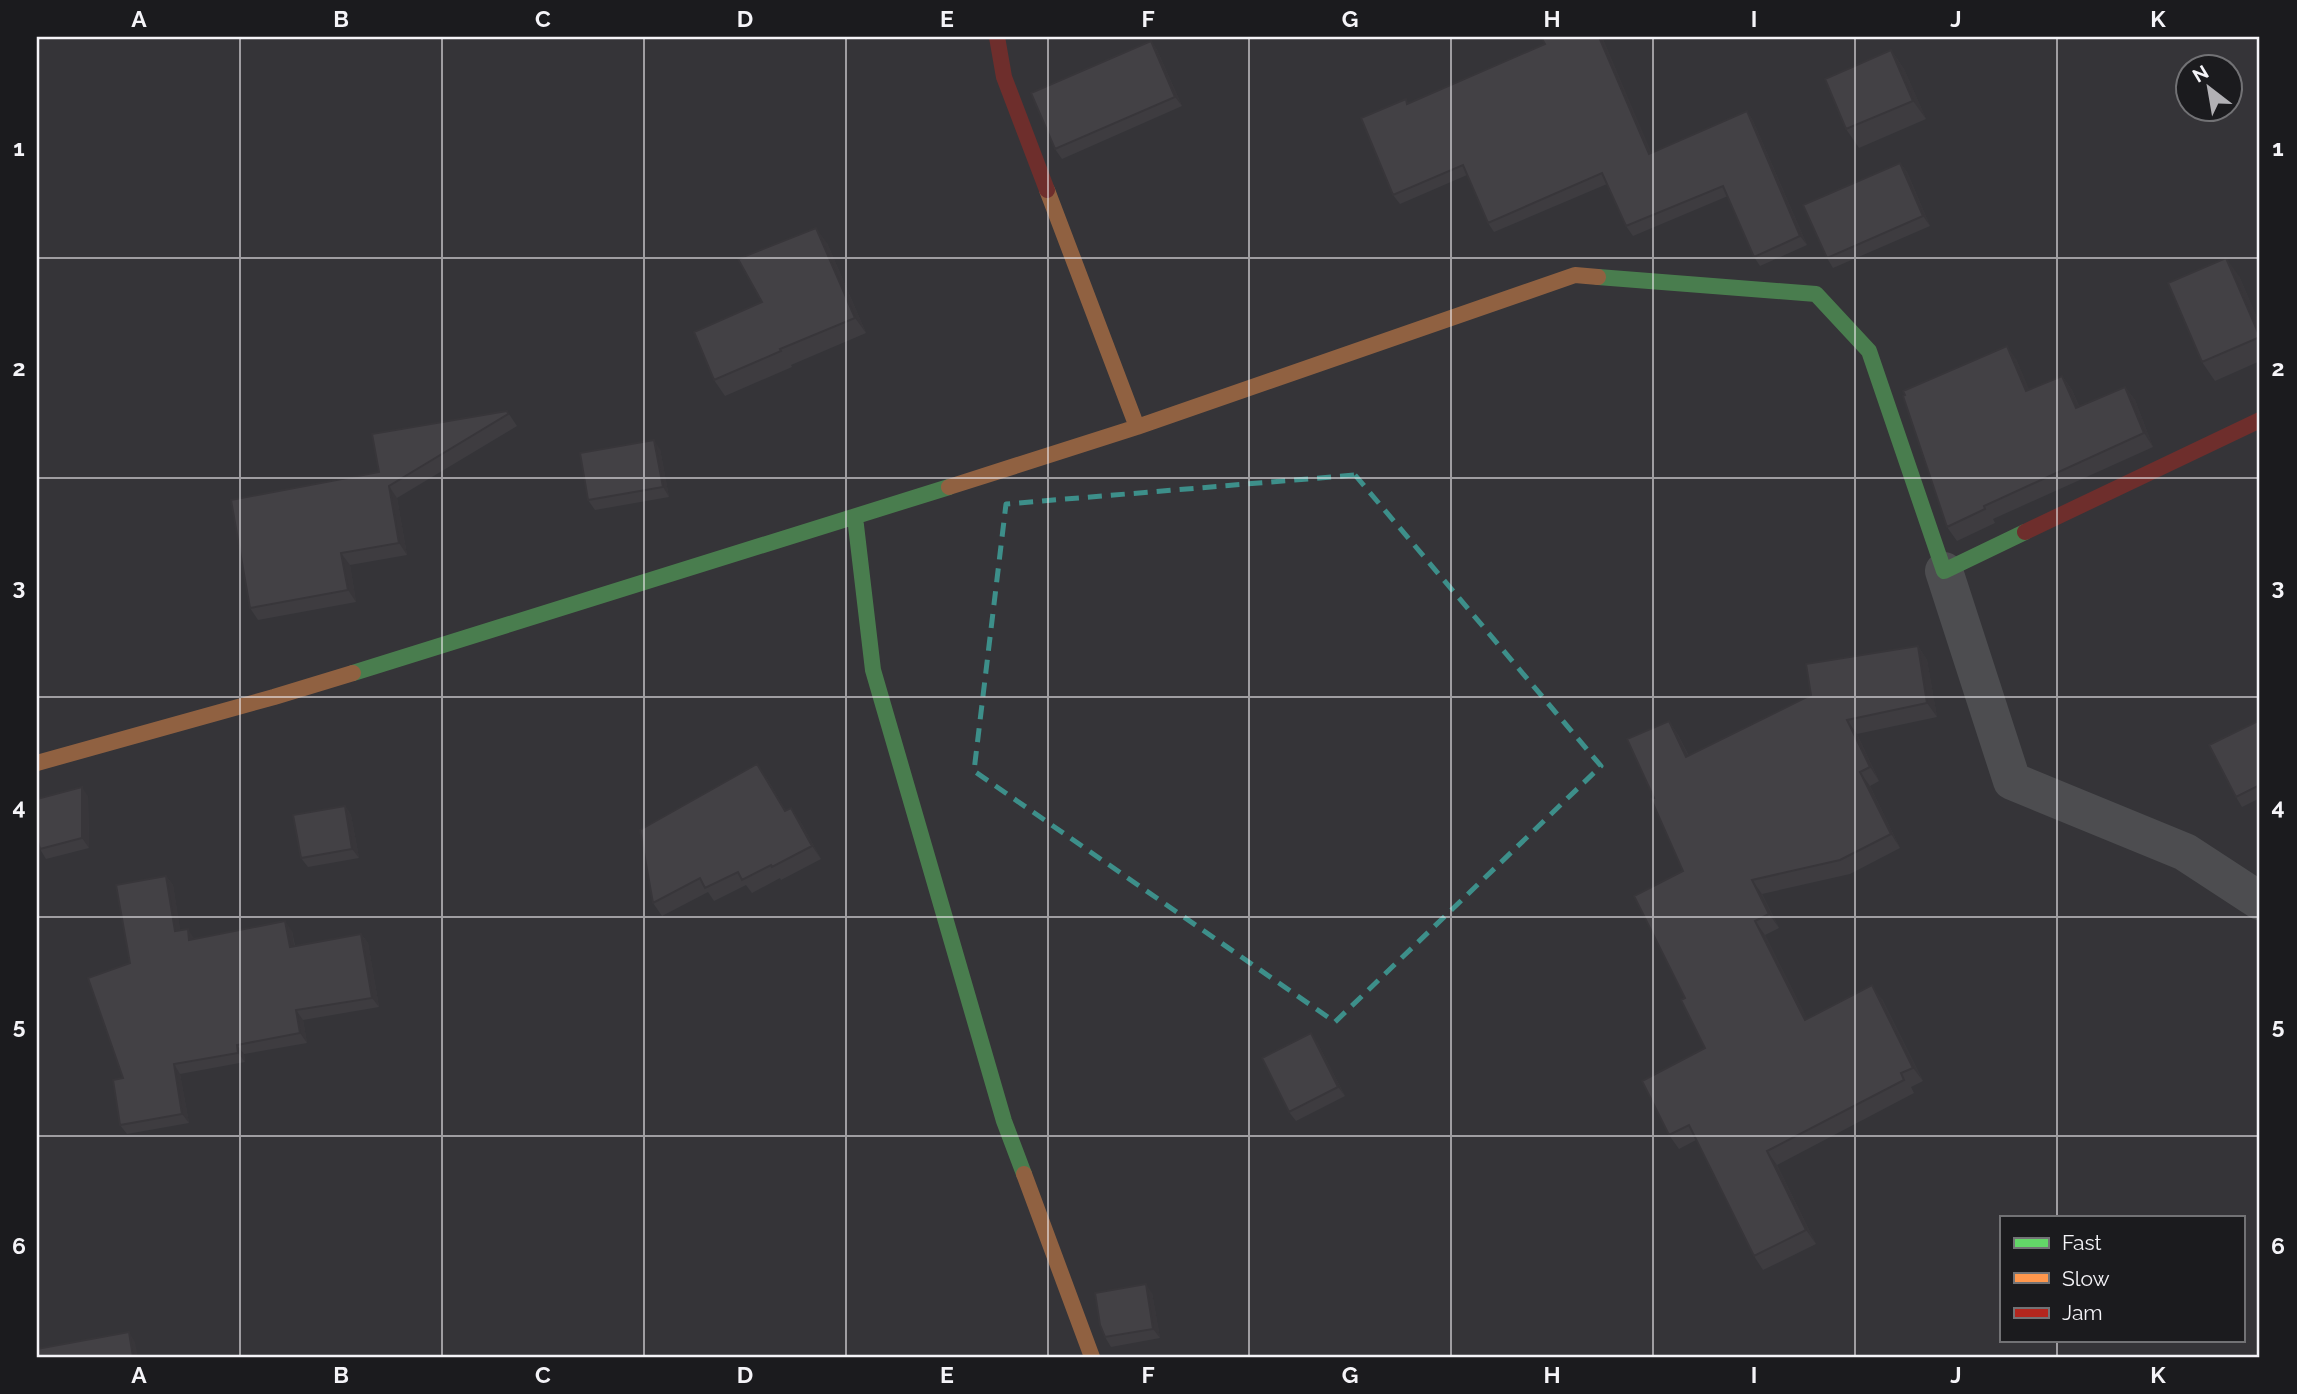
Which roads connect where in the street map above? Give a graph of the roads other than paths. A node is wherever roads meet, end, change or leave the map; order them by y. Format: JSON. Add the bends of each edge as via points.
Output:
{"nodes":[{"id":1,"x":997,"y":37,"type":"edge"},
{"id":2,"x":2260,"y":420,"type":"edge"},
{"id":3,"x":1137,"y":427,"type":"junction"},
{"id":4,"x":855,"y":517,"type":"junction"},
{"id":5,"x":1944,"y":571,"type":"junction"},
{"id":6,"x":37,"y":763,"type":"edge"},
{"id":7,"x":2260,"y":901,"type":"edge"},
{"id":8,"x":1092,"y":1357,"type":"edge"}],
"edges":[{"from":1,"to":3,"type":"street","via":[[1004,77]]},
{"from":2,"to":5,"type":"street"},
{"from":3,"to":4,"type":"street"},
{"from":3,"to":5,"type":"street","via":[[1575,275],[1815,294],[1869,351]]},
{"from":4,"to":6,"type":"street","via":[[274,697]]},
{"from":4,"to":8,"type":"street","via":[[873,670],[1004,1121]]},
{"from":5,"to":7,"type":"street","via":[[2012,781],[2185,852]]}]}
